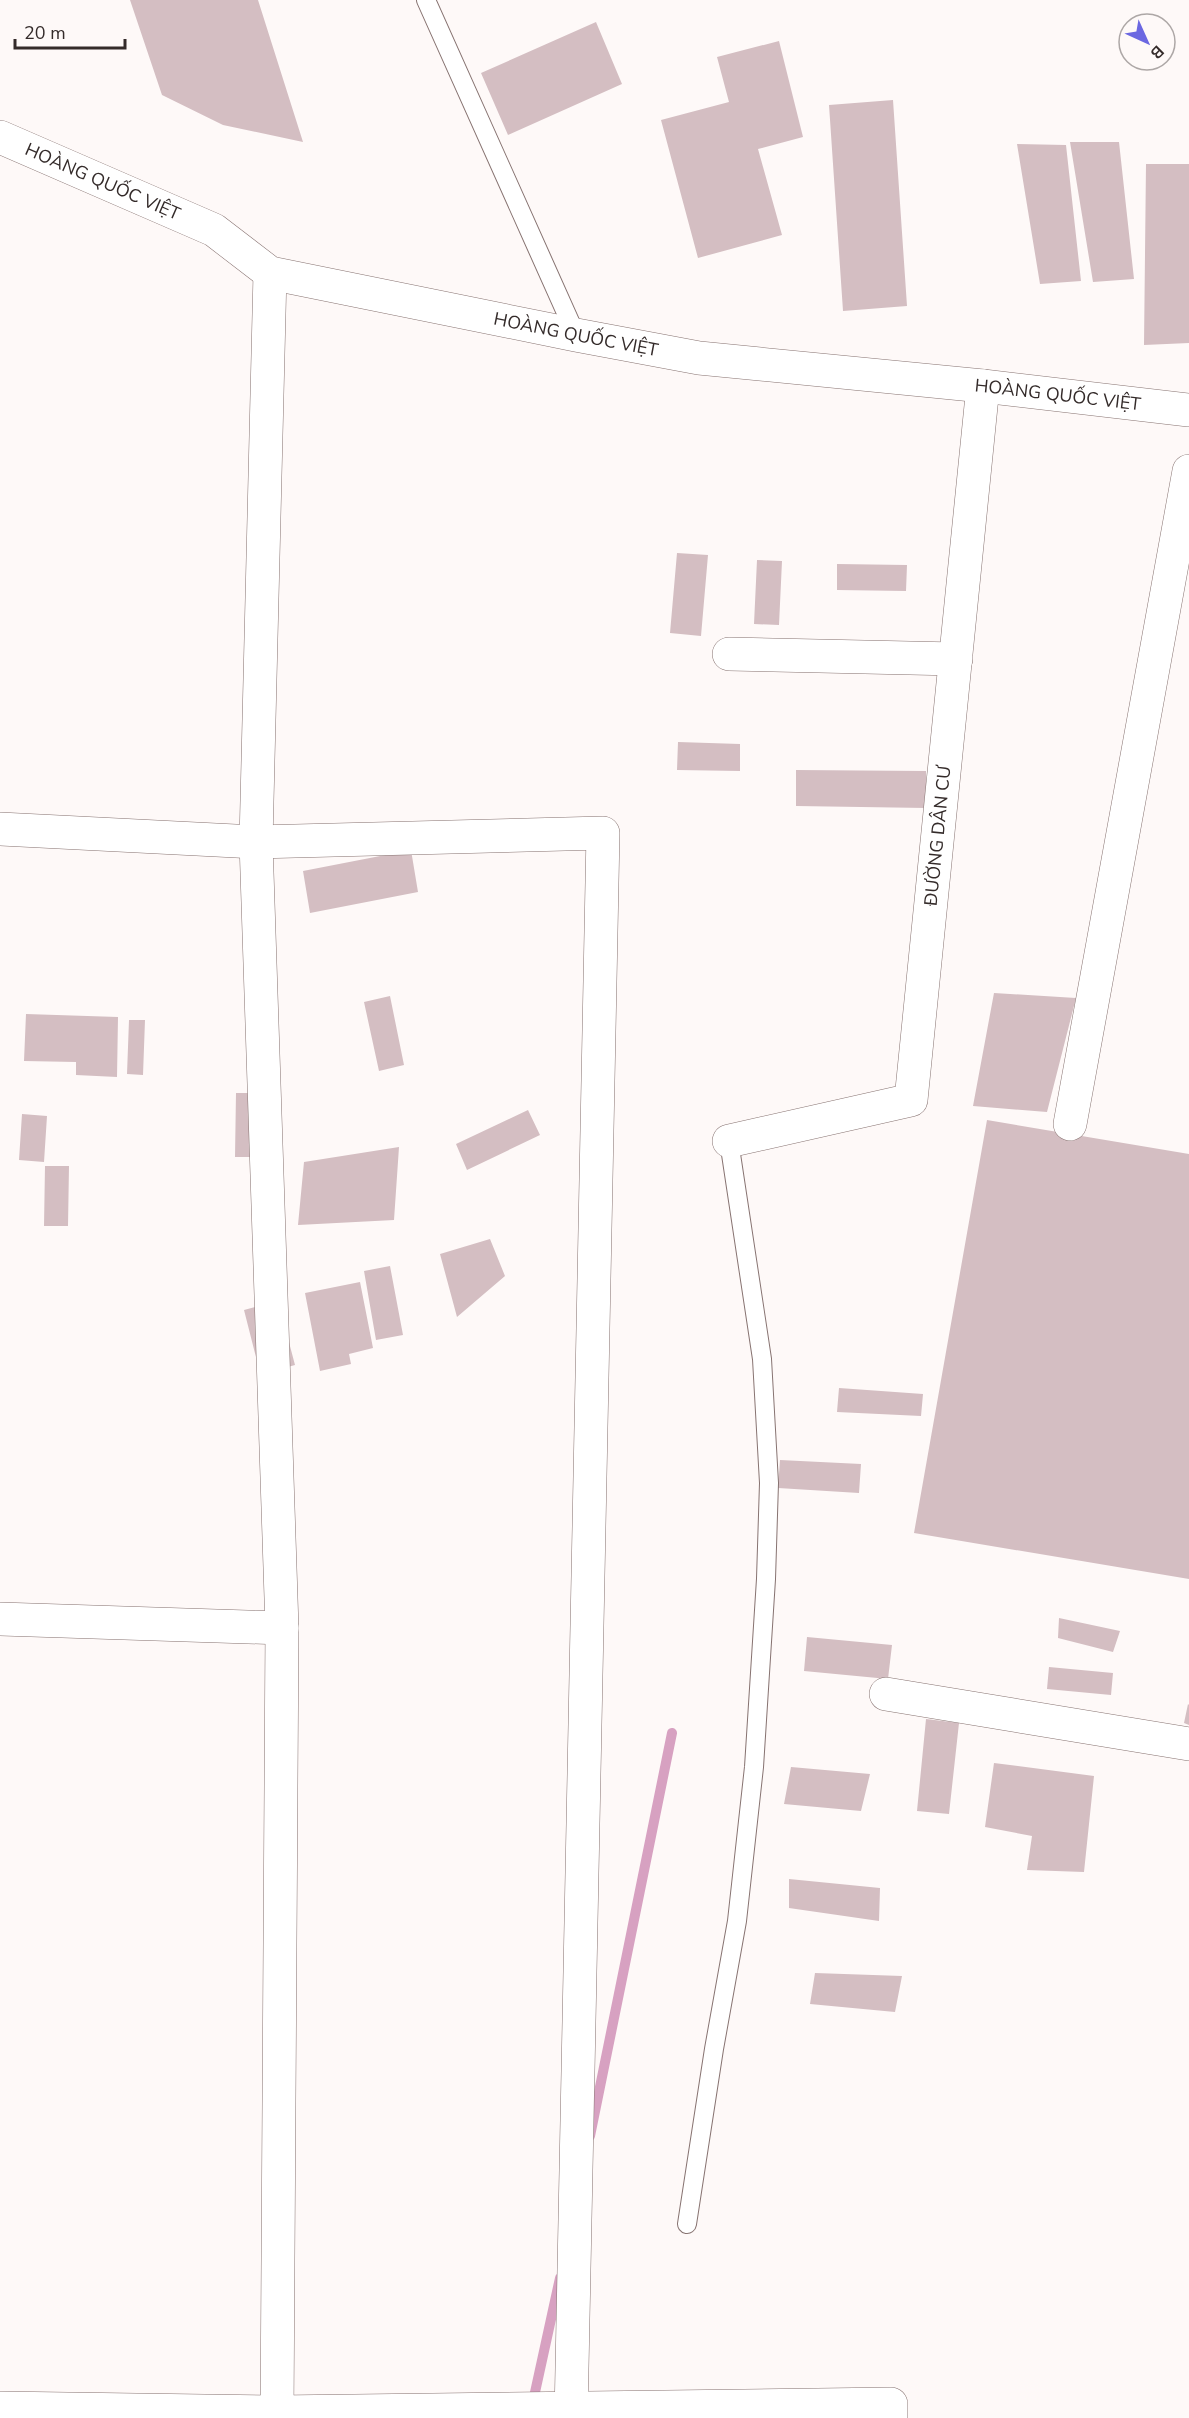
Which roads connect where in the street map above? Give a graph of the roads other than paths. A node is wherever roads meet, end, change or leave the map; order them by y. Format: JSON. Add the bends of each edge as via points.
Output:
{"nodes":[{"id":1,"x":426,"y":0,"type":"edge"},
{"id":2,"x":0,"y":136,"type":"edge"},
{"id":3,"x":270,"y":273,"type":"junction"},
{"id":4,"x":576,"y":335,"type":"junction"},
{"id":5,"x":982,"y":386,"type":"junction"},
{"id":6,"x":1189,"y":410,"type":"edge"},
{"id":7,"x":1189,"y":471,"type":"edge"},
{"id":8,"x":729,"y":654,"type":"dead end"},
{"id":9,"x":956,"y":659,"type":"junction"},
{"id":10,"x":0,"y":829,"type":"edge"},
{"id":11,"x":256,"y":843,"type":"junction"},
{"id":12,"x":1070,"y":1124,"type":"dead end"},
{"id":13,"x":729,"y":1141,"type":"joint"},
{"id":14,"x":0,"y":1619,"type":"edge"},
{"id":15,"x":282,"y":1628,"type":"junction"},
{"id":16,"x":886,"y":1694,"type":"dead end"},
{"id":17,"x":1189,"y":1743,"type":"edge"},
{"id":18,"x":687,"y":2224,"type":"dead end"},
{"id":19,"x":0,"y":2409,"type":"edge"},
{"id":20,"x":571,"y":2413,"type":"edge"},
{"id":21,"x":277,"y":2415,"type":"edge"},
{"id":22,"x":891,"y":2418,"type":"edge"}],
"edges":[{"from":1,"to":4,"type":"lane"},
{"from":2,"to":3,"type":"street","name":"HOÀNG QUỐC VIỆT","via":[[214,230]]},
{"from":3,"to":4,"type":"street","name":"HOÀNG QUỐC VIỆT"},
{"from":3,"to":11,"type":"street"},
{"from":4,"to":5,"type":"street","name":"HOÀNG QUỐC VIỆT","via":[[699,358]]},
{"from":5,"to":6,"type":"street","name":"HOÀNG QUỐC VIỆT"},
{"from":5,"to":9,"type":"street","name":"ĐƯỜNG DÂN CƯ"},
{"from":7,"to":12,"type":"street"},
{"from":8,"to":9,"type":"street"},
{"from":9,"to":13,"type":"street","name":"ĐƯỜNG DÂN CƯ","via":[[911,1100]]},
{"from":10,"to":11,"type":"street"},
{"from":11,"to":15,"type":"street"},
{"from":11,"to":20,"type":"street","via":[[603,833]]},
{"from":13,"to":18,"type":"lane","via":[[762,1359],[769,1483],[766,1579],[754,1767],[737,1921]]},
{"from":14,"to":15,"type":"street"},
{"from":15,"to":21,"type":"street"},
{"from":16,"to":17,"type":"street"},
{"from":19,"to":21,"type":"street"},
{"from":20,"to":21,"type":"street"},
{"from":20,"to":22,"type":"street","via":[[891,2404]]}]}
